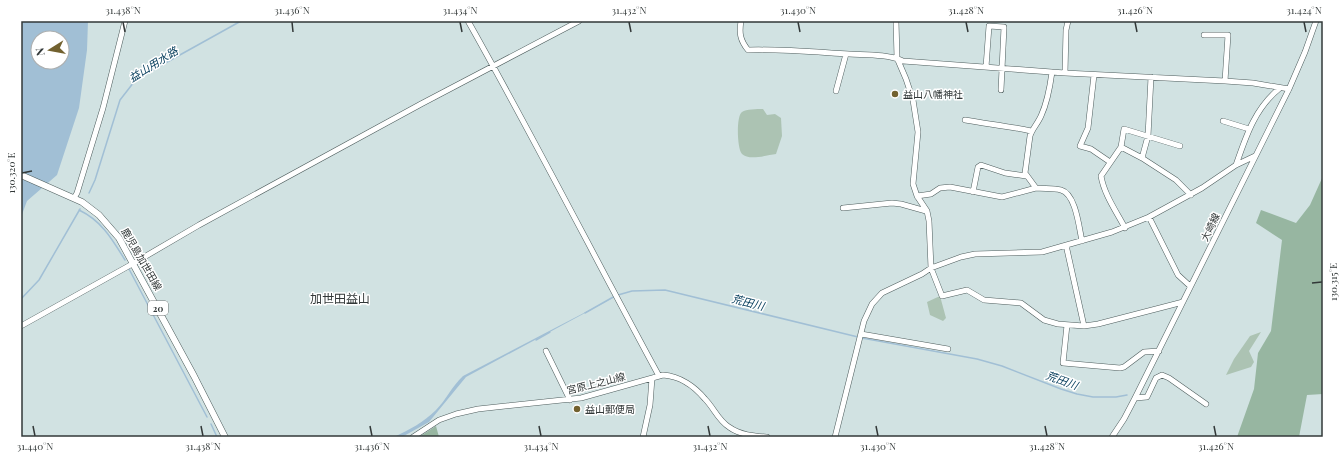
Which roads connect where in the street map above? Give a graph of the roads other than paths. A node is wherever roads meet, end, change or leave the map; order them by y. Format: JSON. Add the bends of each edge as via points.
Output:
{"nodes":[{"id":1,"x":125,"y":21,"type":"edge"},
{"id":2,"x":468,"y":21,"type":"edge"},
{"id":3,"x":579,"y":21,"type":"edge"},
{"id":4,"x":741,"y":21,"type":"edge"},
{"id":5,"x":896,"y":21,"type":"edge"},
{"id":6,"x":1068,"y":21,"type":"edge"},
{"id":7,"x":1316,"y":21,"type":"edge"},
{"id":8,"x":1204,"y":35,"type":"dead end"},
{"id":9,"x":846,"y":54,"type":"junction"},
{"id":10,"x":897,"y":58,"type":"junction"},
{"id":11,"x":494,"y":66,"type":"junction"},
{"id":12,"x":986,"y":67,"type":"junction"},
{"id":13,"x":1002,"y":68,"type":"junction"},
{"id":14,"x":1052,"y":72,"type":"junction"},
{"id":15,"x":1065,"y":73,"type":"junction"},
{"id":16,"x":1094,"y":75,"type":"junction"},
{"id":17,"x":1151,"y":77,"type":"junction"},
{"id":18,"x":1225,"y":81,"type":"junction"},
{"id":19,"x":1280,"y":88,"type":"junction"},
{"id":20,"x":1289,"y":89,"type":"junction"},
{"id":21,"x":1001,"y":90,"type":"dead end"},
{"id":22,"x":836,"y":91,"type":"dead end"},
{"id":23,"x":965,"y":120,"type":"dead end"},
{"id":24,"x":1223,"y":121,"type":"dead end"},
{"id":25,"x":1249,"y":129,"type":"junction"},
{"id":26,"x":1031,"y":131,"type":"junction"},
{"id":27,"x":1148,"y":136,"type":"junction"},
{"id":28,"x":1180,"y":146,"type":"dead end"},
{"id":29,"x":1121,"y":147,"type":"junction"},
{"id":30,"x":1255,"y":156,"type":"junction"},
{"id":31,"x":1142,"y":158,"type":"junction"},
{"id":32,"x":1110,"y":162,"type":"junction"},
{"id":33,"x":1236,"y":165,"type":"junction"},
{"id":34,"x":21,"y":175,"type":"edge"},
{"id":35,"x":1026,"y":176,"type":"junction"},
{"id":36,"x":1036,"y":188,"type":"junction"},
{"id":37,"x":973,"y":192,"type":"junction"},
{"id":38,"x":1191,"y":195,"type":"junction"},
{"id":39,"x":917,"y":196,"type":"junction"},
{"id":40,"x":72,"y":197,"type":"junction"},
{"id":41,"x":843,"y":208,"type":"dead end"},
{"id":42,"x":926,"y":211,"type":"junction"},
{"id":43,"x":1149,"y":217,"type":"junction"},
{"id":44,"x":1125,"y":228,"type":"junction"},
{"id":45,"x":1082,"y":241,"type":"junction"},
{"id":46,"x":1066,"y":245,"type":"junction"},
{"id":47,"x":134,"y":263,"type":"junction"},
{"id":48,"x":931,"y":268,"type":"junction"},
{"id":49,"x":1190,"y":286,"type":"junction"},
{"id":50,"x":1183,"y":302,"type":"junction"},
{"id":51,"x":1066,"y":325,"type":"junction"},
{"id":52,"x":21,"y":326,"type":"edge"},
{"id":53,"x":1084,"y":326,"type":"junction"},
{"id":54,"x":861,"y":336,"type":"junction"},
{"id":55,"x":948,"y":349,"type":"dead end"},
{"id":56,"x":546,"y":351,"type":"dead end"},
{"id":57,"x":1159,"y":351,"type":"junction"},
{"id":58,"x":659,"y":376,"type":"junction"},
{"id":59,"x":652,"y":378,"type":"junction"},
{"id":60,"x":1135,"y":398,"type":"junction"},
{"id":61,"x":570,"y":400,"type":"junction"},
{"id":62,"x":1206,"y":404,"type":"dead end"},
{"id":63,"x":225,"y":437,"type":"edge"},
{"id":64,"x":413,"y":437,"type":"edge"},
{"id":65,"x":643,"y":437,"type":"edge"},
{"id":66,"x":767,"y":437,"type":"edge"},
{"id":67,"x":835,"y":437,"type":"edge"},
{"id":68,"x":1112,"y":437,"type":"edge"}],
"edges":[{"from":1,"to":40,"type":"street","via":[[103,108],[77,192]]},
{"from":2,"to":11,"type":"street"},
{"from":3,"to":11,"type":"street"},
{"from":4,"to":9,"type":"street","via":[[739,32],[748,50],[783,49]]},
{"from":5,"to":10,"type":"street"},
{"from":6,"to":15,"type":"street"},
{"from":7,"to":20,"type":"street","name":"大崎線"},
{"from":8,"to":18,"type":"street","via":[[1228,35]]},
{"from":9,"to":10,"type":"street"},
{"from":9,"to":22,"type":"street"},
{"from":10,"to":12,"type":"street","via":[[903,61]]},
{"from":10,"to":39,"type":"street","via":[[913,100],[916,117],[918,132],[913,184]]},
{"from":11,"to":47,"type":"street","via":[[212,217]]},
{"from":11,"to":58,"type":"street"},
{"from":12,"to":13,"type":"street"},
{"from":12,"to":13,"type":"street","via":[[989,26],[1004,27]]},
{"from":13,"to":14,"type":"street"},
{"from":13,"to":21,"type":"street"},
{"from":14,"to":15,"type":"street"},
{"from":14,"to":26,"type":"street","via":[[1041,116]]},
{"from":15,"to":16,"type":"street"},
{"from":16,"to":17,"type":"street"},
{"from":16,"to":32,"type":"street","via":[[1088,128],[1080,146],[1091,149]]},
{"from":17,"to":18,"type":"street"},
{"from":17,"to":27,"type":"street"},
{"from":18,"to":19,"type":"street"},
{"from":19,"to":20,"type":"street"},
{"from":19,"to":25,"type":"street","via":[[1261,107]]},
{"from":20,"to":30,"type":"street","name":"大崎線"},
{"from":23,"to":26,"type":"street"},
{"from":24,"to":25,"type":"street"},
{"from":25,"to":33,"type":"street"},
{"from":26,"to":35,"type":"street","via":[[1024,171]]},
{"from":27,"to":28,"type":"street"},
{"from":27,"to":29,"type":"street","via":[[1124,129]]},
{"from":27,"to":31,"type":"street"},
{"from":29,"to":31,"type":"street"},
{"from":29,"to":32,"type":"street"},
{"from":30,"to":33,"type":"street"},
{"from":30,"to":49,"type":"street","name":"大崎線"},
{"from":31,"to":38,"type":"street","via":[[1176,180]]},
{"from":32,"to":44,"type":"street","via":[[1101,176],[1102,181],[1110,202]]},
{"from":33,"to":38,"type":"street"},
{"from":34,"to":40,"type":"main road","name":"鹿児島加世田線","number":"20"},
{"from":35,"to":36,"type":"street"},
{"from":35,"to":37,"type":"street","via":[[1005,173],[981,165],[978,167]]},
{"from":36,"to":37,"type":"street","via":[[1002,197]]},
{"from":36,"to":45,"type":"street","via":[[1062,190],[1070,197]]},
{"from":37,"to":39,"type":"street","via":[[958,188],[940,188],[931,194]]},
{"from":38,"to":43,"type":"street"},
{"from":39,"to":42,"type":"street"},
{"from":40,"to":47,"type":"main road","name":"鹿児島加世田線","number":"20","via":[[92,209],[109,224]]},
{"from":41,"to":42,"type":"street","via":[[892,203]]},
{"from":42,"to":48,"type":"street","via":[[929,221]]},
{"from":43,"to":44,"type":"street"},
{"from":43,"to":49,"type":"street","via":[[1178,275]]},
{"from":44,"to":45,"type":"street"},
{"from":45,"to":46,"type":"street"},
{"from":46,"to":48,"type":"street","via":[[1034,253],[975,254]]},
{"from":46,"to":53,"type":"street"},
{"from":47,"to":52,"type":"street"},
{"from":47,"to":63,"type":"main road","name":"鹿児島加世田線","number":"20"},
{"from":48,"to":51,"type":"street","via":[[942,296],[967,290],[984,300],[1021,303],[1044,320]]},
{"from":48,"to":54,"type":"street","via":[[882,293],[872,304],[864,320]]},
{"from":49,"to":50,"type":"street","name":"大崎線"},
{"from":50,"to":53,"type":"street"},
{"from":50,"to":57,"type":"street","name":"大崎線"},
{"from":51,"to":53,"type":"street"},
{"from":51,"to":57,"type":"street","via":[[1063,363],[1120,368],[1144,352]]},
{"from":54,"to":55,"type":"street"},
{"from":54,"to":67,"type":"street"},
{"from":56,"to":61,"type":"street"},
{"from":57,"to":60,"type":"street","name":"大崎線"},
{"from":58,"to":59,"type":"street","name":"宮原上之山線"},
{"from":58,"to":66,"type":"street","name":"宮原上之山線","via":[[671,376],[688,384],[706,399],[718,417],[733,430]]},
{"from":59,"to":61,"type":"street","name":"宮原上之山線"},
{"from":59,"to":65,"type":"street"},
{"from":60,"to":62,"type":"street","via":[[1147,396],[1156,378],[1162,375]]},
{"from":60,"to":68,"type":"street","name":"大崎線"},
{"from":61,"to":64,"type":"street","name":"宮原上之山線","via":[[478,409],[456,414],[439,420]]}]}
